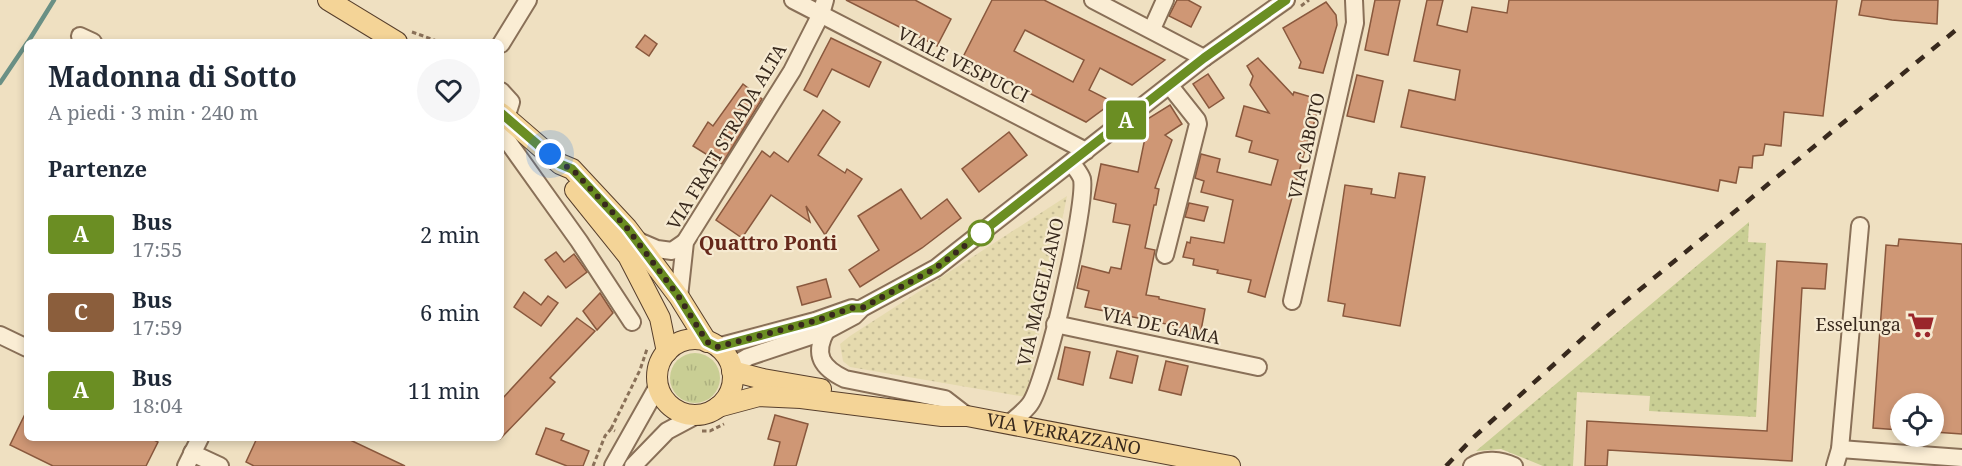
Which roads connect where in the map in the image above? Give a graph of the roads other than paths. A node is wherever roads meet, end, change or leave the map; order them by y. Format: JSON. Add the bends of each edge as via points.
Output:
{"nodes":[{"id":1,"x":328,"y":0,"type":"edge"},
{"id":2,"x":528,"y":0,"type":"edge"},
{"id":3,"x":793,"y":0,"type":"edge"},
{"id":4,"x":1093,"y":0,"type":"edge"},
{"id":5,"x":1165,"y":0,"type":"edge"},
{"id":6,"x":1286,"y":0,"type":"edge"},
{"id":7,"x":1354,"y":0,"type":"edge"},
{"id":8,"x":823,"y":7,"type":"edge"},
{"id":9,"x":1152,"y":30,"type":"junction"},
{"id":10,"x":391,"y":39,"type":"edge"},
{"id":11,"x":504,"y":39,"type":"edge"},
{"id":12,"x":1204,"y":58,"type":"junction"},
{"id":13,"x":1170,"y":86,"type":"junction"},
{"id":14,"x":504,"y":94,"type":"edge"},
{"id":15,"x":504,"y":119,"type":"edge"},
{"id":16,"x":504,"y":122,"type":"edge"},
{"id":17,"x":504,"y":123,"type":"edge"},
{"id":18,"x":1086,"y":151,"type":"junction"},
{"id":19,"x":1072,"y":163,"type":"junction"},
{"id":20,"x":560,"y":164,"type":"junction"},
{"id":21,"x":1860,"y":226,"type":"dead end"},
{"id":22,"x":636,"y":240,"type":"junction"},
{"id":23,"x":685,"y":242,"type":"junction"},
{"id":24,"x":1165,"y":255,"type":"dead end"},
{"id":25,"x":679,"y":297,"type":"junction"},
{"id":26,"x":1292,"y":301,"type":"dead end"},
{"id":27,"x":862,"y":308,"type":"junction"},
{"id":28,"x":632,"y":322,"type":"dead end"},
{"id":29,"x":1055,"y":324,"type":"junction"},
{"id":30,"x":826,"y":331,"type":"junction"},
{"id":31,"x":0,"y":335,"type":"edge"},
{"id":32,"x":712,"y":344,"type":"junction"},
{"id":33,"x":24,"y":347,"type":"edge"},
{"id":34,"x":667,"y":352,"type":"junction"},
{"id":35,"x":1258,"y":367,"type":"dead end"},
{"id":36,"x":732,"y":369,"type":"junction"},
{"id":37,"x":658,"y":386,"type":"junction"},
{"id":38,"x":718,"y":407,"type":"junction"},
{"id":39,"x":697,"y":415,"type":"junction"},
{"id":40,"x":968,"y":416,"type":"junction"},
{"id":41,"x":1010,"y":423,"type":"junction"},
{"id":42,"x":1840,"y":449,"type":"junction"},
{"id":43,"x":193,"y":452,"type":"edge"},
{"id":44,"x":1962,"y":458,"type":"edge"},
{"id":45,"x":220,"y":466,"type":"edge"},
{"id":46,"x":613,"y":466,"type":"edge"},
{"id":47,"x":633,"y":466,"type":"edge"},
{"id":48,"x":1230,"y":466,"type":"edge"},
{"id":49,"x":1472,"y":466,"type":"edge"},
{"id":50,"x":1514,"y":466,"type":"edge"},
{"id":51,"x":1835,"y":466,"type":"edge"}],
"edges":[{"from":1,"to":10,"type":"main road"},
{"from":2,"to":11,"type":"street"},
{"from":3,"to":8,"type":"street","name":"VIALE VESPUCCI"},
{"from":4,"to":9,"type":"street"},
{"from":5,"to":9,"type":"street"},
{"from":6,"to":12,"type":"street"},
{"from":7,"to":26,"type":"street","name":"VIA CABOTO","via":[[1355,23]]},
{"from":8,"to":18,"type":"street","name":"VIALE VESPUCCI"},
{"from":8,"to":23,"type":"street","name":"VIA FRATI STRADA ALTA","via":[[792,71]]},
{"from":9,"to":12,"type":"street"},
{"from":12,"to":13,"type":"street"},
{"from":13,"to":18,"type":"street"},
{"from":13,"to":24,"type":"street","via":[[1198,124]]},
{"from":14,"to":15,"type":"street","via":[[511,102]]},
{"from":16,"to":20,"type":"main road"},
{"from":17,"to":28,"type":"street"},
{"from":18,"to":19,"type":"street"},
{"from":19,"to":27,"type":"street","via":[[936,268]]},
{"from":19,"to":29,"type":"street","name":"VIA MAGELLANO","via":[[1082,179],[1081,199]]},
{"from":20,"to":22,"type":"main road","via":[[572,169]]},
{"from":20,"to":34,"type":"main road","via":[[563,174],[628,256],[660,318]]},
{"from":21,"to":42,"type":"street"},
{"from":22,"to":23,"type":"street","via":[[672,251]]},
{"from":22,"to":25,"type":"main road"},
{"from":23,"to":25,"type":"street","name":"VIA FRATI STRADA ALTA"},
{"from":25,"to":32,"type":"main road"},
{"from":27,"to":30,"type":"street"},
{"from":27,"to":32,"type":"street"},
{"from":29,"to":35,"type":"street","name":"VIA DE GAMA"},
{"from":29,"to":41,"type":"street","name":"VIA MAGELLANO","via":[[1031,403]]},
{"from":30,"to":36,"type":"street","via":[[748,357]]},
{"from":30,"to":40,"type":"street","name":"VIA VERRAZZANO","via":[[820,351],[829,372],[845,379],[945,399]]},
{"from":31,"to":33,"type":"street"},
{"from":32,"to":34,"type":"main road","via":[[689,340]]},
{"from":32,"to":36,"type":"main road","via":[[726,356]]},
{"from":34,"to":37,"type":"main road","via":[[658,368]]},
{"from":36,"to":38,"type":"main road","via":[[732,387]]},
{"from":36,"to":40,"type":"main road","name":"VIA VERRAZZANO","via":[[763,379],[942,407]]},
{"from":37,"to":39,"type":"main road","via":[[668,404]]},
{"from":37,"to":46,"type":"street"},
{"from":38,"to":39,"type":"main road"},
{"from":38,"to":40,"type":"main road","name":"VIA VERRAZZANO","via":[[759,396]]},
{"from":39,"to":47,"type":"street","via":[[667,431]]},
{"from":40,"to":41,"type":"main road","name":"VIA VERRAZZANO"},
{"from":41,"to":48,"type":"main road","name":"VIA VERRAZZANO"},
{"from":42,"to":44,"type":"street"},
{"from":42,"to":51,"type":"street"},
{"from":43,"to":45,"type":"street"},
{"from":49,"to":50,"type":"street","via":[[1488,461]]}]}
